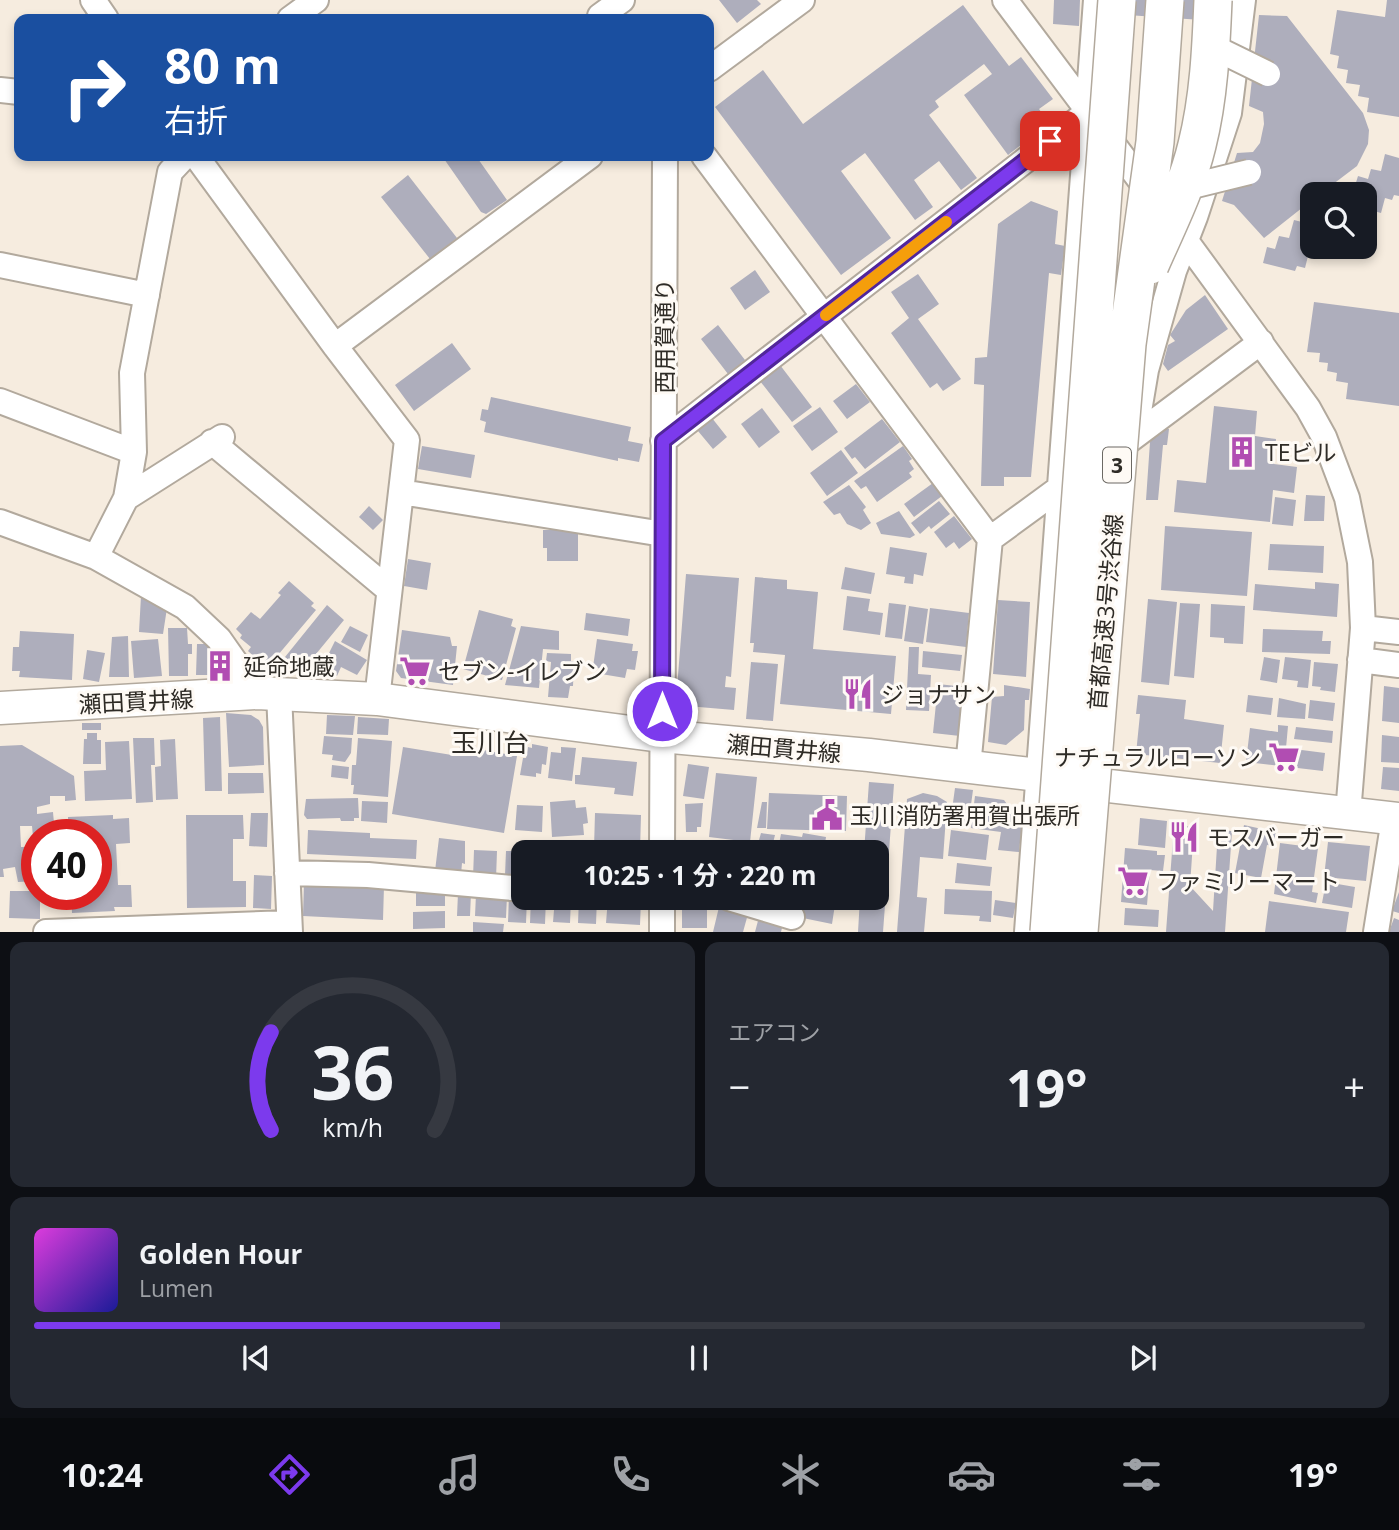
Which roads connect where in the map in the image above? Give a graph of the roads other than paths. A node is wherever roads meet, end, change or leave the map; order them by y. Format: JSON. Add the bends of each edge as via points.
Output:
{"nodes":[{"id":1,"x":316,"y":0,"type":"edge"},
{"id":2,"x":622,"y":0,"type":"edge"},
{"id":3,"x":802,"y":0,"type":"edge"},
{"id":4,"x":1005,"y":0,"type":"edge"},
{"id":5,"x":1096,"y":0,"type":"edge"},
{"id":6,"x":1117,"y":0,"type":"edge"},
{"id":7,"x":1166,"y":0,"type":"edge"},
{"id":8,"x":1213,"y":0,"type":"edge"},
{"id":9,"x":1243,"y":0,"type":"edge"},
{"id":10,"x":597,"y":12,"type":"edge"},
{"id":11,"x":297,"y":14,"type":"edge"},
{"id":12,"x":1211,"y":46,"type":"junction"},
{"id":13,"x":714,"y":65,"type":"edge"},
{"id":14,"x":1268,"y":74,"type":"dead end"},
{"id":15,"x":1089,"y":111,"type":"junction"},
{"id":16,"x":180,"y":161,"type":"edge"},
{"id":17,"x":200,"y":161,"type":"edge"},
{"id":18,"x":583,"y":161,"type":"edge"},
{"id":19,"x":665,"y":161,"type":"edge"},
{"id":20,"x":708,"y":161,"type":"edge"},
{"id":21,"x":1248,"y":172,"type":"dead end"},
{"id":22,"x":1184,"y":188,"type":"junction"},
{"id":23,"x":1186,"y":241,"type":"junction"},
{"id":24,"x":0,"y":265,"type":"edge"},
{"id":25,"x":147,"y":295,"type":"junction"},
{"id":26,"x":824,"y":316,"type":"junction"},
{"id":27,"x":1261,"y":342,"type":"junction"},
{"id":28,"x":1126,"y":344,"type":"junction"},
{"id":29,"x":334,"y":346,"type":"junction"},
{"id":30,"x":0,"y":401,"type":"edge"},
{"id":31,"x":1134,"y":437,"type":"junction"},
{"id":32,"x":663,"y":441,"type":"junction"},
{"id":33,"x":134,"y":452,"type":"junction"},
{"id":34,"x":1060,"y":488,"type":"junction"},
{"id":35,"x":401,"y":492,"type":"junction"},
{"id":36,"x":126,"y":498,"type":"junction"},
{"id":37,"x":0,"y":522,"type":"edge"},
{"id":38,"x":663,"y":534,"type":"junction"},
{"id":39,"x":990,"y":539,"type":"junction"},
{"id":40,"x":96,"y":557,"type":"junction"},
{"id":41,"x":389,"y":590,"type":"junction"},
{"id":42,"x":1363,"y":628,"type":"junction"},
{"id":43,"x":1399,"y":632,"type":"edge"},
{"id":44,"x":1360,"y":660,"type":"junction"},
{"id":45,"x":1399,"y":665,"type":"edge"},
{"id":46,"x":268,"y":694,"type":"junction"},
{"id":47,"x":0,"y":699,"type":"edge"},
{"id":48,"x":377,"y":699,"type":"junction"},
{"id":49,"x":150,"y":700,"type":"junction"},
{"id":50,"x":0,"y":708,"type":"edge"},
{"id":51,"x":662,"y":736,"type":"junction"},
{"id":52,"x":968,"y":766,"type":"junction"},
{"id":53,"x":1039,"y":775,"type":"junction"},
{"id":54,"x":1109,"y":786,"type":"junction"},
{"id":55,"x":1348,"y":814,"type":"junction"},
{"id":56,"x":1396,"y":819,"type":"edge"},
{"id":57,"x":662,"y":840,"type":"edge"},
{"id":58,"x":287,"y":873,"type":"junction"},
{"id":59,"x":511,"y":888,"type":"edge"},
{"id":60,"x":662,"y":910,"type":"edge"},
{"id":61,"x":769,"y":910,"type":"edge"},
{"id":62,"x":792,"y":917,"type":"dead end"},
{"id":63,"x":290,"y":928,"type":"edge"},
{"id":64,"x":48,"y":931,"type":"edge"},
{"id":65,"x":662,"y":932,"type":"edge"},
{"id":66,"x":1027,"y":932,"type":"edge"},
{"id":67,"x":1049,"y":932,"type":"edge"},
{"id":68,"x":1079,"y":932,"type":"edge"},
{"id":69,"x":1096,"y":932,"type":"edge"},
{"id":70,"x":1376,"y":932,"type":"edge"}],
"edges":[{"from":1,"to":11,"type":"street"},
{"from":2,"to":10,"type":"street"},
{"from":3,"to":13,"type":"street"},
{"from":4,"to":15,"type":"street"},
{"from":5,"to":15,"type":"street"},
{"from":6,"to":67,"type":"highway","name":"首都高速3号渋谷線","number":"3","bridge":true},
{"from":7,"to":28,"type":"highway","name":"首都高速3号渋谷線","number":"3","bridge":true,"via":[[1155,142]]},
{"from":8,"to":12,"type":"highway","bridge":true},
{"from":9,"to":23,"type":"street","via":[[1228,113]]},
{"from":12,"to":14,"type":"street","bridge":true},
{"from":12,"to":22,"type":"highway","bridge":true,"via":[[1205,108]]},
{"from":15,"to":23,"type":"street"},
{"from":15,"to":26,"type":"street"},
{"from":15,"to":34,"type":"street"},
{"from":16,"to":25,"type":"street","via":[[170,172]]},
{"from":17,"to":29,"type":"street"},
{"from":18,"to":29,"type":"street"},
{"from":19,"to":32,"type":"street","name":"西用賀通り"},
{"from":20,"to":26,"type":"street"},
{"from":21,"to":22,"type":"street","bridge":true},
{"from":22,"to":28,"type":"highway","bridge":true,"via":[[1149,267]]},
{"from":23,"to":27,"type":"street"},
{"from":23,"to":31,"type":"street","via":[[1146,370]]},
{"from":24,"to":25,"type":"street"},
{"from":25,"to":33,"type":"street","via":[[132,373]]},
{"from":26,"to":32,"type":"street"},
{"from":26,"to":39,"type":"street"},
{"from":27,"to":31,"type":"street"},
{"from":27,"to":42,"type":"street","via":[[1308,408],[1337,467],[1356,529]]},
{"from":28,"to":68,"type":"highway","name":"首都高速3号渋谷線","number":"3","bridge":true},
{"from":29,"to":35,"type":"street","via":[[407,440]]},
{"from":30,"to":33,"type":"street"},
{"from":31,"to":34,"type":"street"},
{"from":31,"to":54,"type":"street"},
{"from":32,"to":38,"type":"street","name":"西用賀通り"},
{"from":33,"to":36,"type":"street"},
{"from":34,"to":39,"type":"street"},
{"from":34,"to":53,"type":"street"},
{"from":35,"to":38,"type":"street"},
{"from":35,"to":41,"type":"street"},
{"from":36,"to":40,"type":"street"},
{"from":36,"to":41,"type":"street","via":[[217,439]]},
{"from":37,"to":40,"type":"street"},
{"from":38,"to":51,"type":"street","name":"西用賀通り"},
{"from":39,"to":52,"type":"street"},
{"from":40,"to":46,"type":"street","via":[[185,607]]},
{"from":41,"to":48,"type":"street"},
{"from":42,"to":43,"type":"street"},
{"from":42,"to":44,"type":"street"},
{"from":44,"to":45,"type":"street"},
{"from":44,"to":55,"type":"street"},
{"from":46,"to":48,"type":"main road","name":"瀬田貫井線"},
{"from":46,"to":49,"type":"main road","name":"瀬田貫井線"},
{"from":46,"to":58,"type":"street"},
{"from":47,"to":49,"type":"street"},
{"from":48,"to":51,"type":"main road","name":"瀬田貫井線"},
{"from":49,"to":50,"type":"main road","name":"瀬田貫井線"},
{"from":51,"to":52,"type":"main road","name":"瀬田貫井線"},
{"from":51,"to":57,"type":"street","name":"西用賀通り"},
{"from":52,"to":53,"type":"main road","name":"瀬田貫井線"},
{"from":53,"to":54,"type":"main road","name":"瀬田貫井線"},
{"from":53,"to":66,"type":"street"},
{"from":54,"to":55,"type":"main road","name":"瀬田貫井線"},
{"from":54,"to":69,"type":"street"},
{"from":55,"to":56,"type":"main road","name":"瀬田貫井線"},
{"from":56,"to":70,"type":"street"},
{"from":58,"to":59,"type":"street","via":[[368,874]]},
{"from":58,"to":63,"type":"street"},
{"from":60,"to":65,"type":"street"},
{"from":61,"to":62,"type":"street"},
{"from":63,"to":64,"type":"street"}]}
